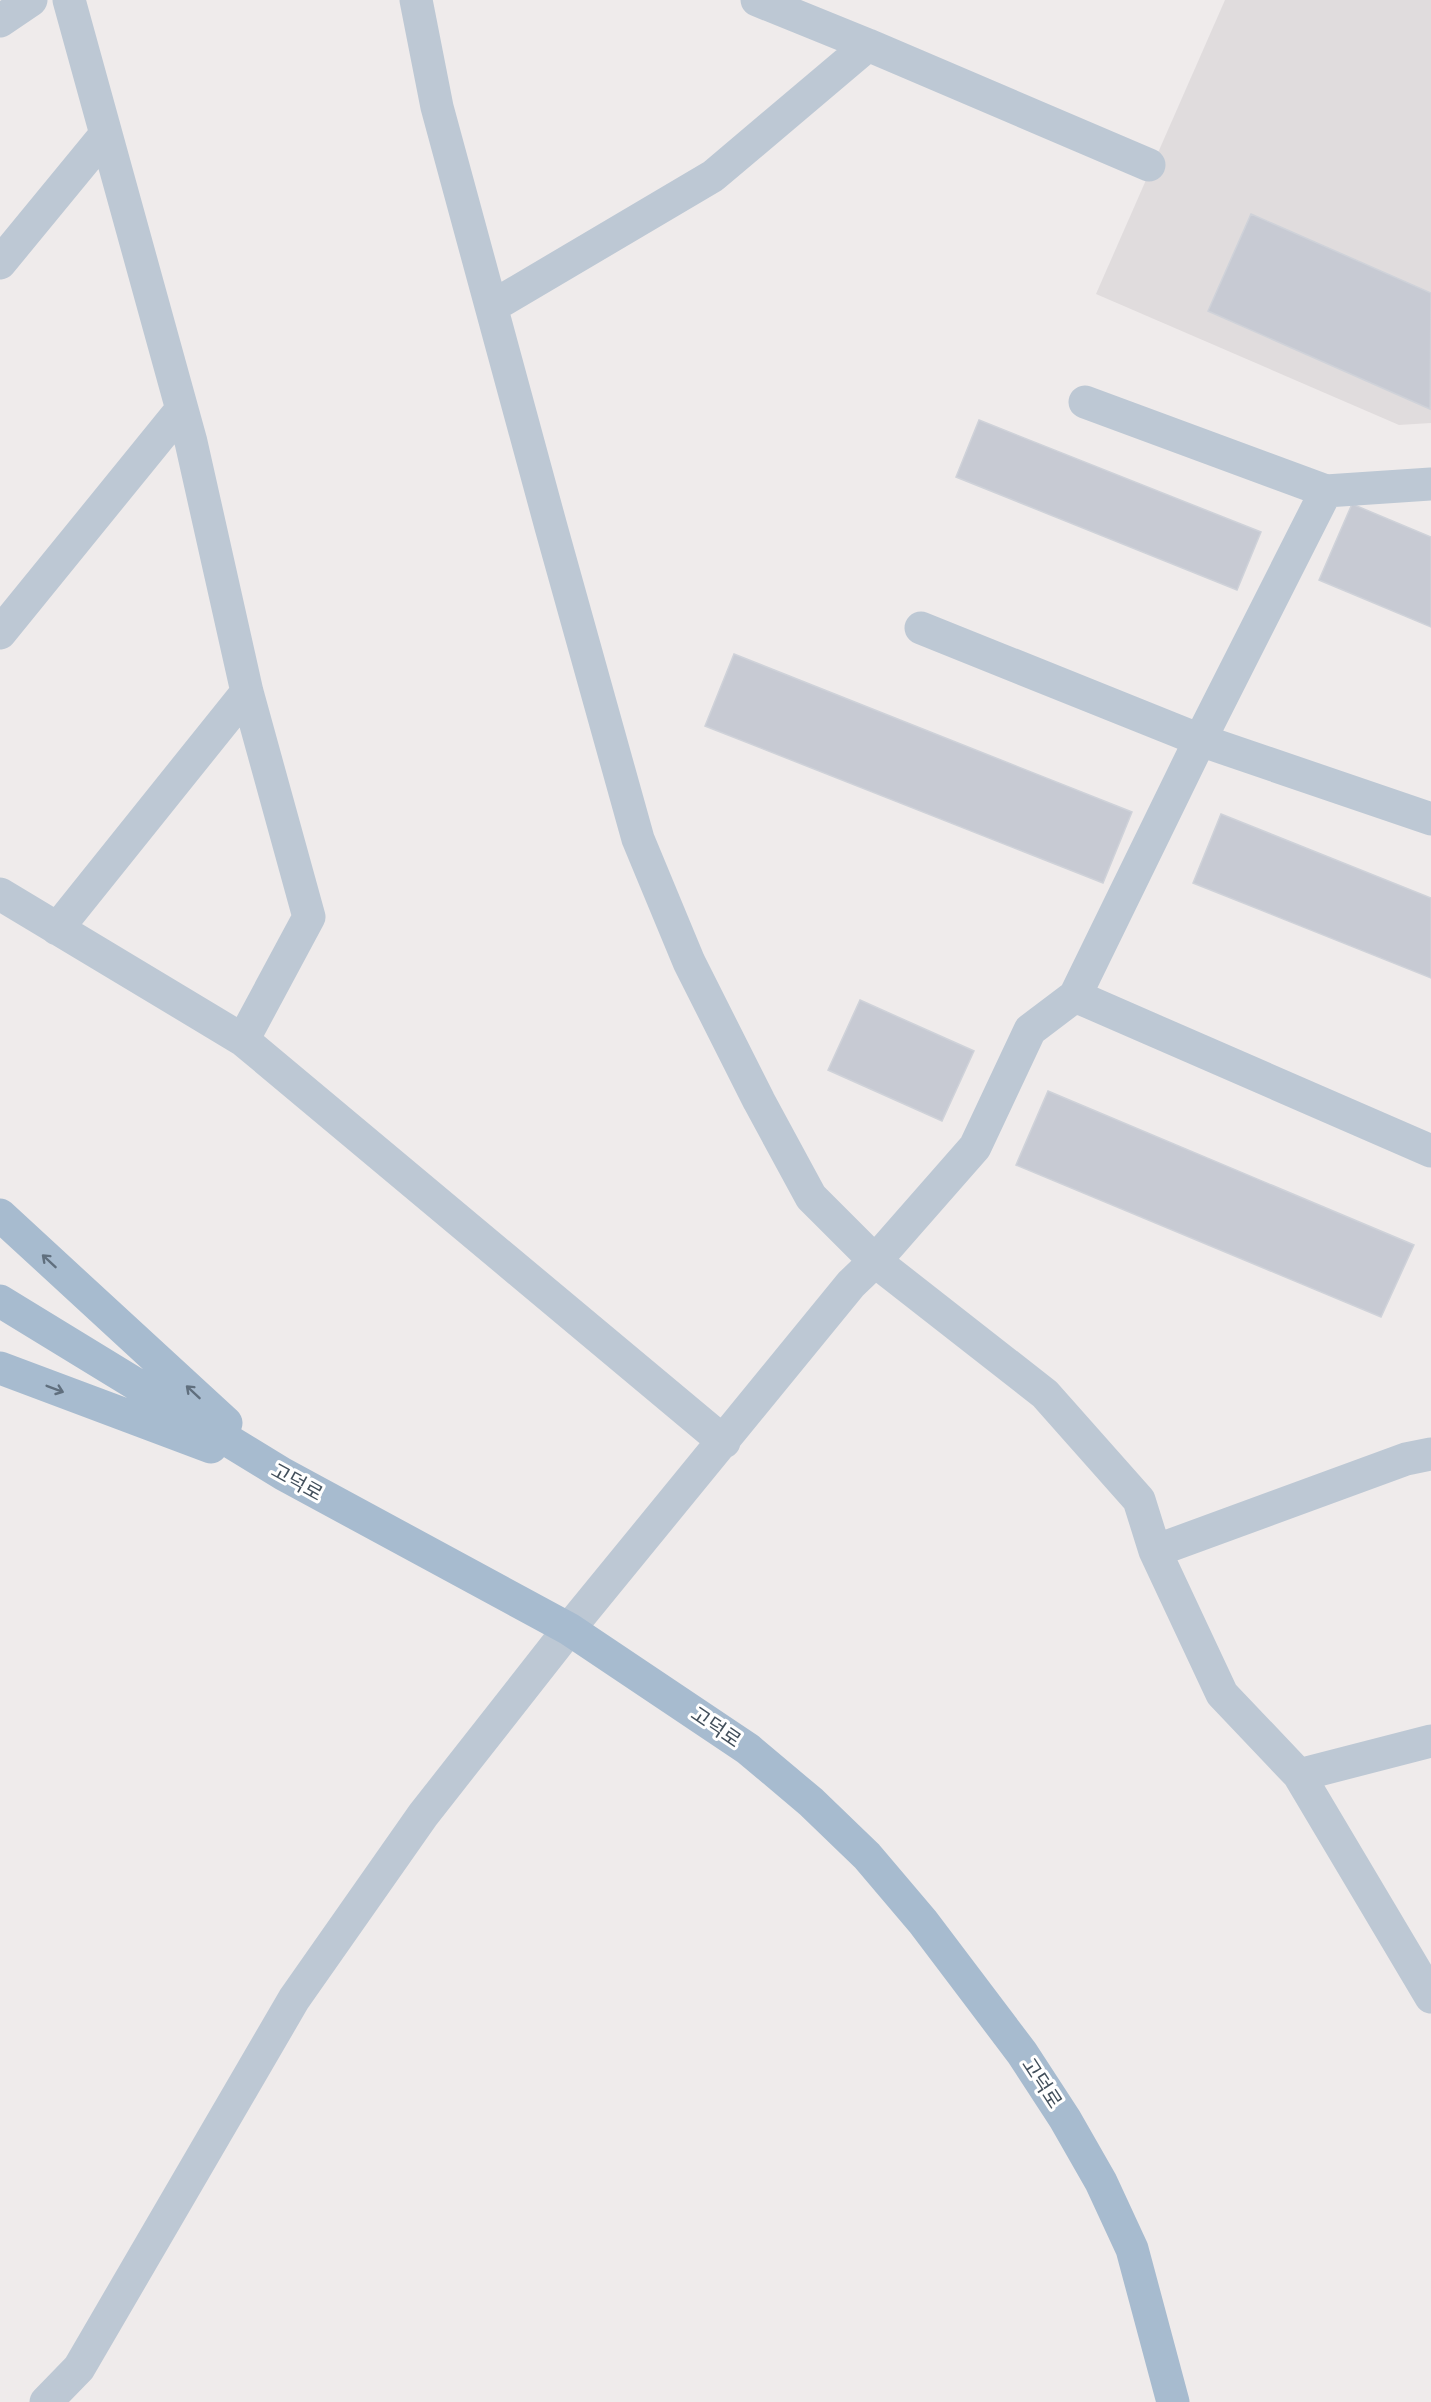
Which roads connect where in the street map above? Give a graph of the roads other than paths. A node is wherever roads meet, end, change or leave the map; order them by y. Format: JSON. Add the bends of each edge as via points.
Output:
{"nodes":[{"id":1,"x":31,"y":0,"type":"edge"},
{"id":2,"x":69,"y":0,"type":"edge"},
{"id":3,"x":416,"y":0,"type":"edge"},
{"id":4,"x":757,"y":0,"type":"edge"},
{"id":5,"x":0,"y":21,"type":"edge"},
{"id":6,"x":868,"y":45,"type":"junction"},
{"id":7,"x":106,"y":134,"type":"junction"},
{"id":8,"x":1149,"y":165,"type":"dead end"},
{"id":9,"x":0,"y":263,"type":"edge"},
{"id":10,"x":493,"y":306,"type":"junction"},
{"id":11,"x":1085,"y":402,"type":"dead end"},
{"id":12,"x":182,"y":409,"type":"junction"},
{"id":13,"x":1431,"y":484,"type":"edge"},
{"id":14,"x":1326,"y":491,"type":"junction"},
{"id":15,"x":921,"y":628,"type":"dead end"},
{"id":16,"x":0,"y":633,"type":"edge"},
{"id":17,"x":247,"y":692,"type":"junction"},
{"id":18,"x":1200,"y":740,"type":"junction"},
{"id":19,"x":1431,"y":819,"type":"edge"},
{"id":20,"x":0,"y":894,"type":"edge"},
{"id":21,"x":57,"y":929,"type":"junction"},
{"id":22,"x":1075,"y":996,"type":"junction"},
{"id":23,"x":243,"y":1040,"type":"junction"},
{"id":24,"x":1431,"y":1151,"type":"edge"},
{"id":25,"x":0,"y":1215,"type":"edge"},
{"id":26,"x":875,"y":1261,"type":"junction"},
{"id":27,"x":0,"y":1301,"type":"edge"},
{"id":28,"x":0,"y":1368,"type":"edge"},
{"id":29,"x":724,"y":1442,"type":"junction"},
{"id":30,"x":1431,"y":1454,"type":"edge"},
{"id":31,"x":283,"y":1474,"type":"junction"},
{"id":32,"x":1155,"y":1551,"type":"junction"},
{"id":33,"x":569,"y":1629,"type":"junction"},
{"id":34,"x":1431,"y":1741,"type":"edge"},
{"id":35,"x":1299,"y":1775,"type":"junction"},
{"id":36,"x":1431,"y":1997,"type":"edge"},
{"id":37,"x":46,"y":2402,"type":"edge"},
{"id":38,"x":1173,"y":2402,"type":"edge"}],
"edges":[{"from":1,"to":5,"type":"street"},
{"from":2,"to":7,"type":"street"},
{"from":3,"to":10,"type":"street","via":[[437,107]]},
{"from":4,"to":6,"type":"street"},
{"from":6,"to":8,"type":"street"},
{"from":6,"to":10,"type":"street","via":[[712,176]]},
{"from":7,"to":9,"type":"street"},
{"from":7,"to":12,"type":"street"},
{"from":10,"to":26,"type":"street","via":[[638,839],[689,962],[811,1197]]},
{"from":11,"to":14,"type":"street"},
{"from":12,"to":16,"type":"street"},
{"from":12,"to":17,"type":"street"},
{"from":13,"to":14,"type":"street"},
{"from":14,"to":18,"type":"street"},
{"from":15,"to":18,"type":"street"},
{"from":17,"to":21,"type":"street"},
{"from":17,"to":23,"type":"street","via":[[309,917]]},
{"from":18,"to":19,"type":"street"},
{"from":18,"to":22,"type":"street"},
{"from":20,"to":21,"type":"street"},
{"from":21,"to":23,"type":"street"},
{"from":22,"to":24,"type":"street"},
{"from":22,"to":26,"type":"street","via":[[1030,1030],[975,1147]]},
{"from":23,"to":29,"type":"street"},
{"from":31,"to":25,"type":"main road","one_way":true},
{"from":26,"to":29,"type":"street","via":[[851,1284]]},
{"from":26,"to":32,"type":"street","via":[[1046,1394],[1139,1500]]},
{"from":27,"to":31,"type":"main road","name":"고덕로"},
{"from":28,"to":31,"type":"main road","one_way":true},
{"from":29,"to":33,"type":"street"},
{"from":30,"to":32,"type":"street","via":[[1406,1459]]},
{"from":31,"to":33,"type":"main road","name":"고덕로"},
{"from":32,"to":35,"type":"street","via":[[1222,1694]]},
{"from":33,"to":37,"type":"street","via":[[423,1815],[294,1999],[79,2368]]},
{"from":33,"to":38,"type":"main road","name":"고덕로","via":[[748,1749],[811,1802],[867,1856],[962,1971],[1022,2053],[1101,2182],[1132,2249]]},
{"from":34,"to":35,"type":"street"},
{"from":35,"to":36,"type":"street"}]}
